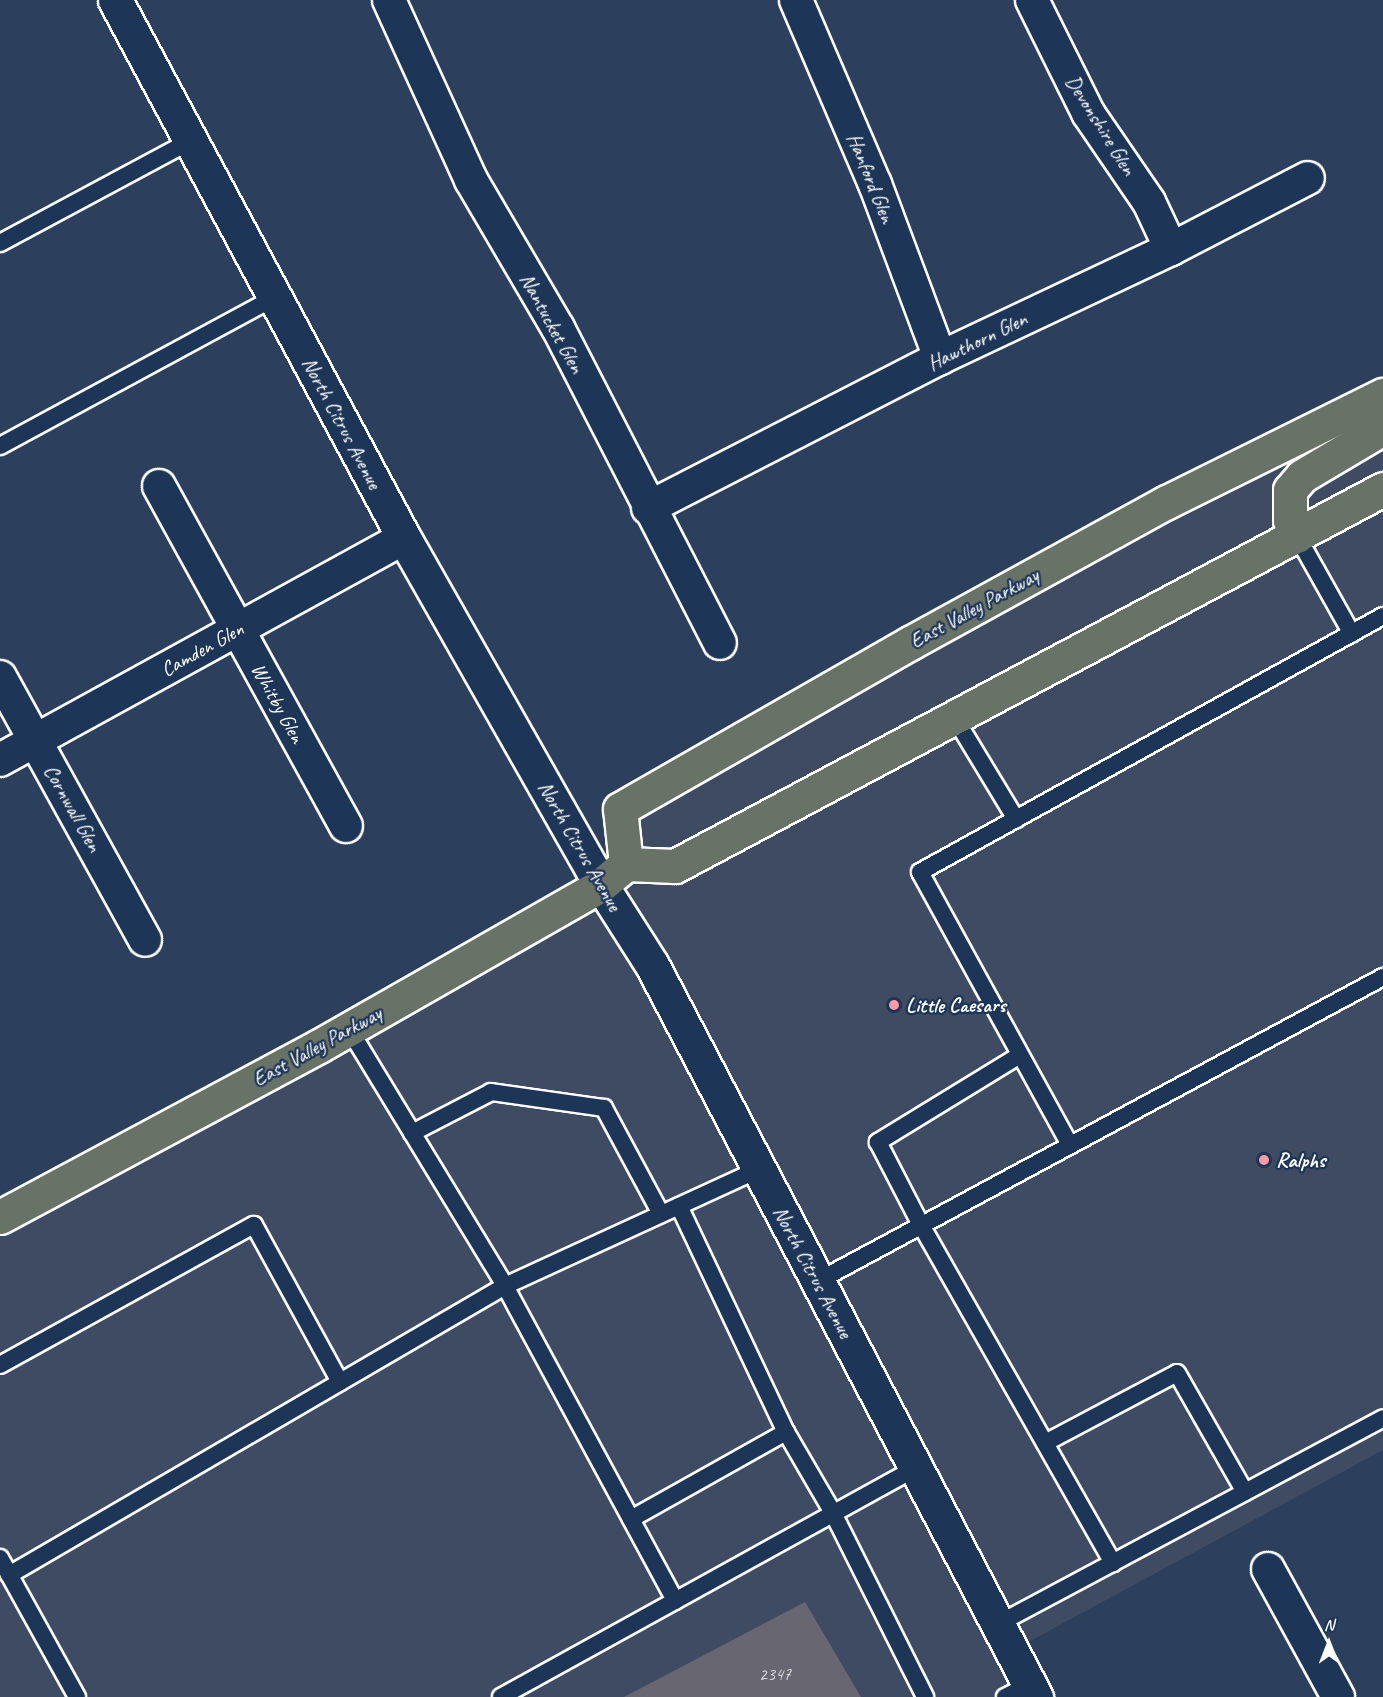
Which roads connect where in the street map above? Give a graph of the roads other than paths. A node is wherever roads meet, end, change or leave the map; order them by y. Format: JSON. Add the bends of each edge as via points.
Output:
{"nodes":[{"id":1,"x":116,"y":0,"type":"edge"},
{"id":2,"x":389,"y":0,"type":"edge"},
{"id":3,"x":795,"y":0,"type":"edge"},
{"id":4,"x":1032,"y":0,"type":"edge"},
{"id":5,"x":190,"y":141,"type":"junction"},
{"id":6,"x":1308,"y":178,"type":"dead end"},
{"id":7,"x":0,"y":243,"type":"edge"},
{"id":8,"x":1171,"y":249,"type":"junction"},
{"id":9,"x":274,"y":298,"type":"junction"},
{"id":10,"x":940,"y":358,"type":"junction"},
{"id":11,"x":1383,"y":395,"type":"edge"},
{"id":12,"x":1383,"y":428,"type":"edge"},
{"id":13,"x":0,"y":446,"type":"edge"},
{"id":14,"x":159,"y":486,"type":"dead end"},
{"id":15,"x":1383,"y":489,"type":"edge"},
{"id":16,"x":648,"y":508,"type":"junction"},
{"id":17,"x":1297,"y":536,"type":"junction"},
{"id":18,"x":404,"y":538,"type":"junction"},
{"id":19,"x":1383,"y":616,"type":"edge"},
{"id":20,"x":237,"y":629,"type":"junction"},
{"id":21,"x":1352,"y":634,"type":"junction"},
{"id":22,"x":720,"y":643,"type":"dead end"},
{"id":23,"x":0,"y":677,"type":"edge"},
{"id":24,"x":956,"y":720,"type":"junction"},
{"id":25,"x":35,"y":740,"type":"junction"},
{"id":26,"x":0,"y":760,"type":"edge"},
{"id":27,"x":1016,"y":819,"type":"junction"},
{"id":28,"x":346,"y":826,"type":"dead end"},
{"id":29,"x":626,"y":864,"type":"junction"},
{"id":30,"x":601,"y":885,"type":"junction"},
{"id":31,"x":145,"y":940,"type":"dead end"},
{"id":32,"x":1383,"y":977,"type":"edge"},
{"id":33,"x":349,"y":1029,"type":"junction"},
{"id":34,"x":1020,"y":1055,"type":"junction"},
{"id":35,"x":412,"y":1133,"type":"junction"},
{"id":36,"x":1070,"y":1145,"type":"junction"},
{"id":37,"x":759,"y":1169,"type":"junction"},
{"id":38,"x":679,"y":1206,"type":"junction"},
{"id":39,"x":661,"y":1214,"type":"junction"},
{"id":40,"x":0,"y":1217,"type":"edge"},
{"id":41,"x":921,"y":1225,"type":"junction"},
{"id":42,"x":818,"y":1281,"type":"junction"},
{"id":43,"x":505,"y":1286,"type":"junction"},
{"id":44,"x":0,"y":1365,"type":"edge"},
{"id":45,"x":340,"y":1382,"type":"junction"},
{"id":46,"x":1383,"y":1418,"type":"edge"},
{"id":47,"x":786,"y":1432,"type":"junction"},
{"id":48,"x":1045,"y":1443,"type":"junction"},
{"id":49,"x":916,"y":1468,"type":"junction"},
{"id":50,"x":1245,"y":1492,"type":"junction"},
{"id":51,"x":832,"y":1511,"type":"junction"},
{"id":52,"x":631,"y":1519,"type":"junction"},
{"id":53,"x":0,"y":1558,"type":"edge"},
{"id":54,"x":1113,"y":1563,"type":"junction"},
{"id":55,"x":1268,"y":1569,"type":"dead end"},
{"id":56,"x":9,"y":1575,"type":"junction"},
{"id":57,"x":675,"y":1601,"type":"junction"},
{"id":58,"x":998,"y":1624,"type":"junction"},
{"id":59,"x":1023,"y":1693,"type":"edge"},
{"id":60,"x":77,"y":1697,"type":"edge"},
{"id":61,"x":501,"y":1697,"type":"edge"},
{"id":62,"x":925,"y":1697,"type":"edge"},
{"id":63,"x":1338,"y":1697,"type":"edge"}],
"edges":[{"from":1,"to":5,"type":"street","name":"North Citrus Avenue"},
{"from":2,"to":16,"type":"street","name":"Nantucket Glen","via":[[471,180],[558,328]]},
{"from":3,"to":10,"type":"street","name":"Hanford Glen","via":[[875,184]]},
{"from":4,"to":8,"type":"street","name":"Devonshire Glen","via":[[1088,113],[1149,201]]},
{"from":5,"to":7,"type":"lane"},
{"from":5,"to":9,"type":"street","name":"North Citrus Avenue"},
{"from":6,"to":8,"type":"street","name":"Hawthorn Glen"},
{"from":8,"to":10,"type":"street","name":"Hawthorn Glen"},
{"from":9,"to":13,"type":"lane"},
{"from":9,"to":18,"type":"street","name":"North Citrus Avenue"},
{"from":10,"to":16,"type":"street","name":"Hawthorn Glen"},
{"from":11,"to":29,"type":"main road","name":"East Valley Parkway","via":[[1157,508],[910,643],[620,809]]},
{"from":12,"to":17,"type":"main road","via":[[1302,476],[1290,490],[1290,520]]},
{"from":14,"to":20,"type":"street","name":"Whitby Glen"},
{"from":15,"to":17,"type":"main road"},
{"from":16,"to":22,"type":"street","name":"Nantucket Glen"},
{"from":17,"to":21,"type":"lane"},
{"from":17,"to":24,"type":"main road"},
{"from":18,"to":20,"type":"street","name":"Camden Glen"},
{"from":18,"to":30,"type":"street","name":"North Citrus Avenue"},
{"from":19,"to":21,"type":"lane"},
{"from":20,"to":25,"type":"street","name":"Camden Glen"},
{"from":20,"to":28,"type":"street","name":"Whitby Glen"},
{"from":21,"to":27,"type":"lane"},
{"from":23,"to":25,"type":"street","name":"Cornwall Glen"},
{"from":24,"to":27,"type":"lane"},
{"from":24,"to":29,"type":"main road","via":[[675,866]]},
{"from":25,"to":26,"type":"street","name":"Camden Glen"},
{"from":25,"to":31,"type":"street","name":"Cornwall Glen"},
{"from":27,"to":34,"type":"lane","via":[[920,872]]},
{"from":29,"to":30,"type":"main road","name":"East Valley Parkway"},
{"from":30,"to":33,"type":"main road","name":"East Valley Parkway"},
{"from":30,"to":37,"type":"street","name":"North Citrus Avenue","via":[[652,965]]},
{"from":32,"to":36,"type":"lane"},
{"from":33,"to":35,"type":"lane"},
{"from":33,"to":40,"type":"main road","name":"East Valley Parkway"},
{"from":34,"to":36,"type":"lane"},
{"from":34,"to":41,"type":"lane","via":[[878,1142]]},
{"from":35,"to":39,"type":"lane","via":[[491,1092],[604,1108]]},
{"from":35,"to":43,"type":"lane"},
{"from":36,"to":41,"type":"lane"},
{"from":37,"to":38,"type":"lane"},
{"from":37,"to":42,"type":"street","name":"North Citrus Avenue"},
{"from":38,"to":39,"type":"lane"},
{"from":38,"to":47,"type":"lane"},
{"from":39,"to":43,"type":"lane"},
{"from":41,"to":42,"type":"lane"},
{"from":41,"to":48,"type":"lane"},
{"from":42,"to":49,"type":"street","name":"North Citrus Avenue"},
{"from":43,"to":45,"type":"lane"},
{"from":43,"to":52,"type":"lane"},
{"from":44,"to":45,"type":"lane","via":[[254,1225]]},
{"from":45,"to":56,"type":"lane"},
{"from":46,"to":50,"type":"lane"},
{"from":47,"to":51,"type":"lane"},
{"from":47,"to":52,"type":"lane"},
{"from":48,"to":50,"type":"lane","via":[[1177,1373]]},
{"from":48,"to":54,"type":"lane"},
{"from":49,"to":51,"type":"lane"},
{"from":49,"to":58,"type":"street","name":"North Citrus Avenue"},
{"from":50,"to":54,"type":"lane"},
{"from":51,"to":57,"type":"lane"},
{"from":51,"to":62,"type":"lane"},
{"from":52,"to":57,"type":"lane"},
{"from":53,"to":56,"type":"lane"},
{"from":54,"to":58,"type":"lane"},
{"from":55,"to":63,"type":"street"},
{"from":56,"to":60,"type":"lane"},
{"from":57,"to":61,"type":"lane"},
{"from":58,"to":59,"type":"street","name":"North Citrus Avenue"}]}
